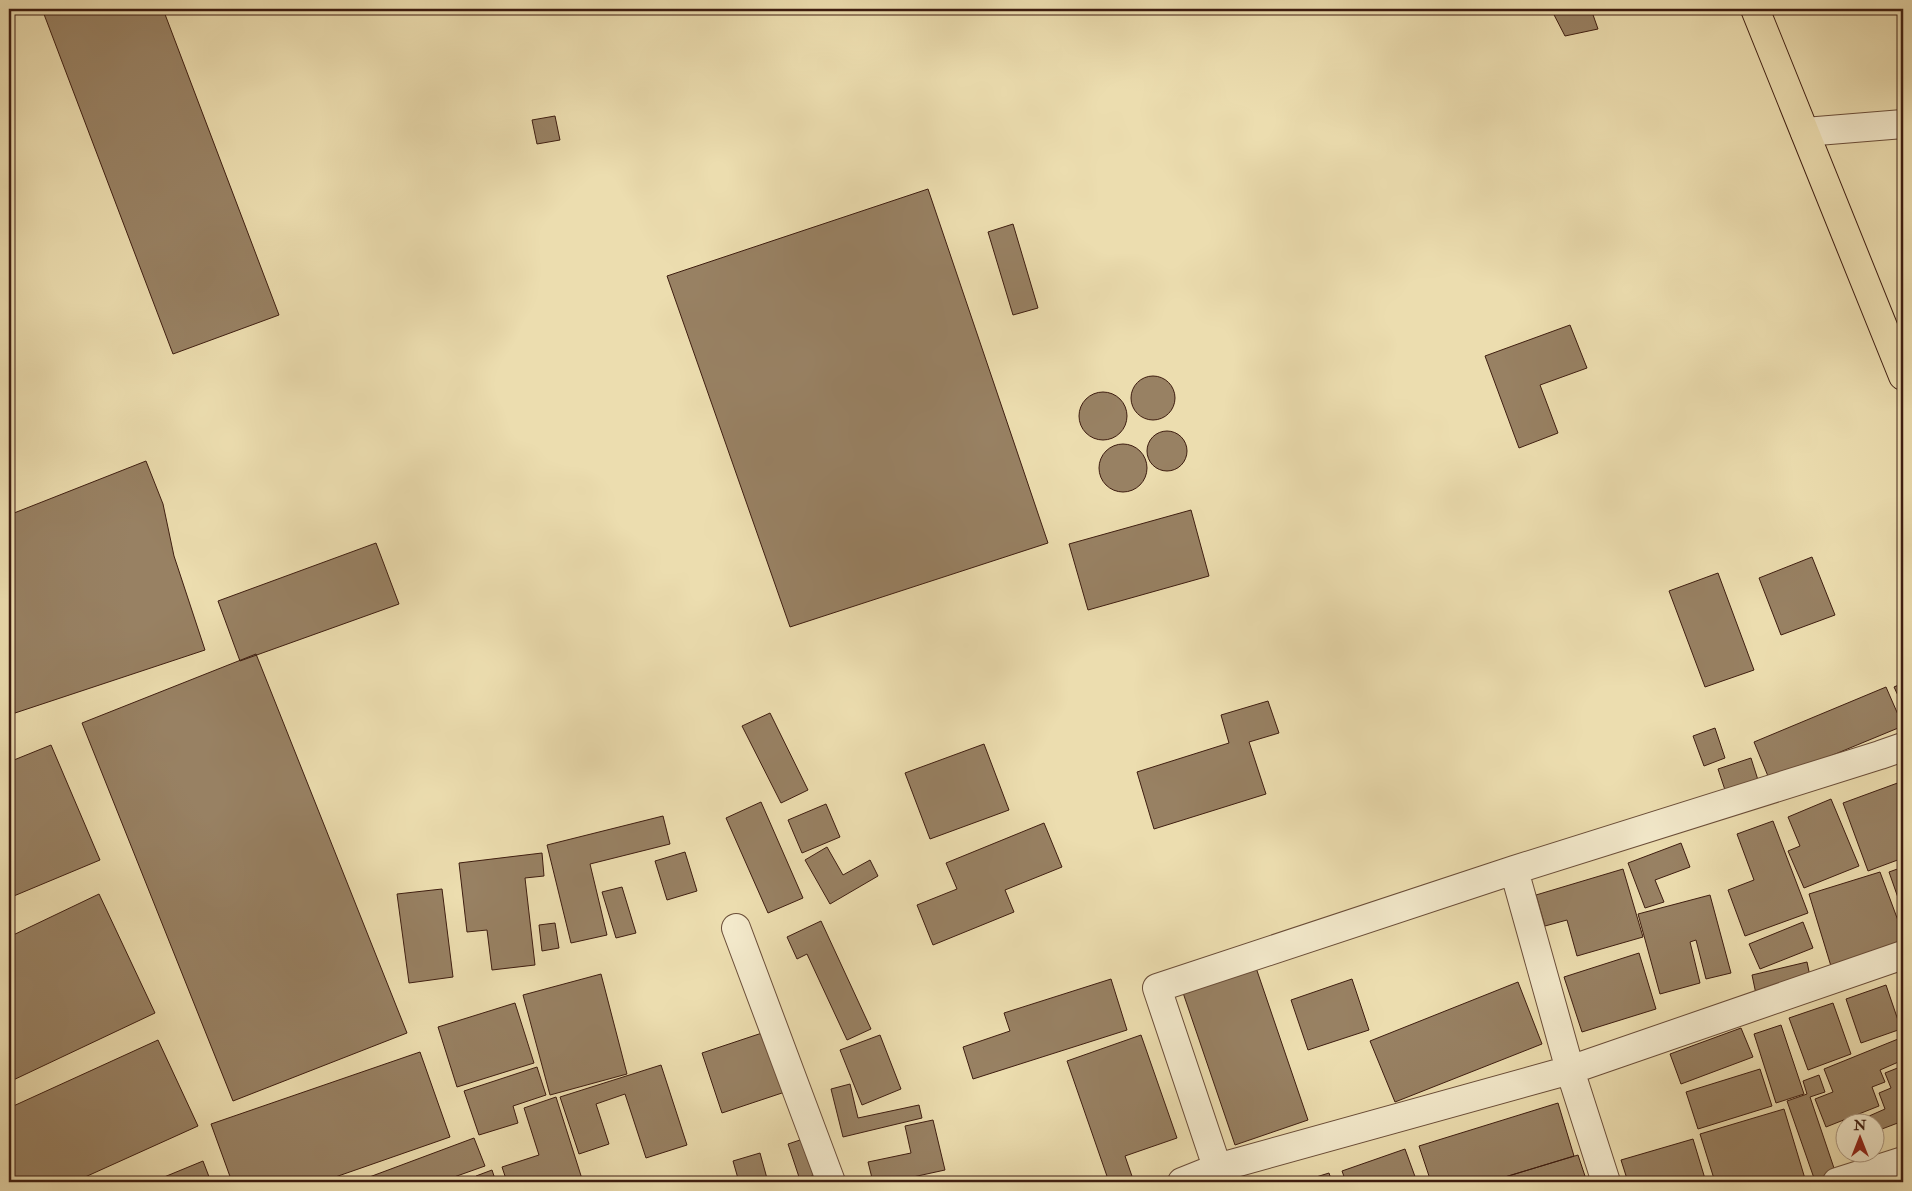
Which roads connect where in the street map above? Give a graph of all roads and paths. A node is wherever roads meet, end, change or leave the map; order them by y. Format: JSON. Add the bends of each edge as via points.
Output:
{"nodes":[{"id":1,"x":1755,"y":9,"type":"edge"},
{"id":2,"x":1903,"y":124,"type":"edge"},
{"id":3,"x":1805,"y":132,"type":"junction"},
{"id":4,"x":1903,"y":376,"type":"edge"},
{"id":5,"x":1903,"y":746,"type":"edge"},
{"id":6,"x":1514,"y":870,"type":"junction"},
{"id":7,"x":736,"y":928,"type":"dead end"},
{"id":8,"x":1903,"y":955,"type":"edge"},
{"id":9,"x":1570,"y":1070,"type":"junction"},
{"id":10,"x":1903,"y":1161,"type":"edge"},
{"id":11,"x":1220,"y":1175,"type":"edge"},
{"id":12,"x":831,"y":1182,"type":"edge"},
{"id":13,"x":1182,"y":1182,"type":"edge"},
{"id":14,"x":1606,"y":1182,"type":"edge"},
{"id":15,"x":1837,"y":1182,"type":"edge"}],
"edges":[{"from":1,"to":3,"type":"highway"},
{"from":2,"to":3,"type":"street"},
{"from":3,"to":4,"type":"highway"},
{"from":5,"to":6,"type":"street"},
{"from":6,"to":9,"type":"street"},
{"from":6,"to":11,"type":"street","via":[[1157,988]]},
{"from":7,"to":12,"type":"street"},
{"from":8,"to":9,"type":"street"},
{"from":9,"to":11,"type":"street"},
{"from":9,"to":14,"type":"street"},
{"from":10,"to":15,"type":"street"},
{"from":11,"to":13,"type":"street"}]}
